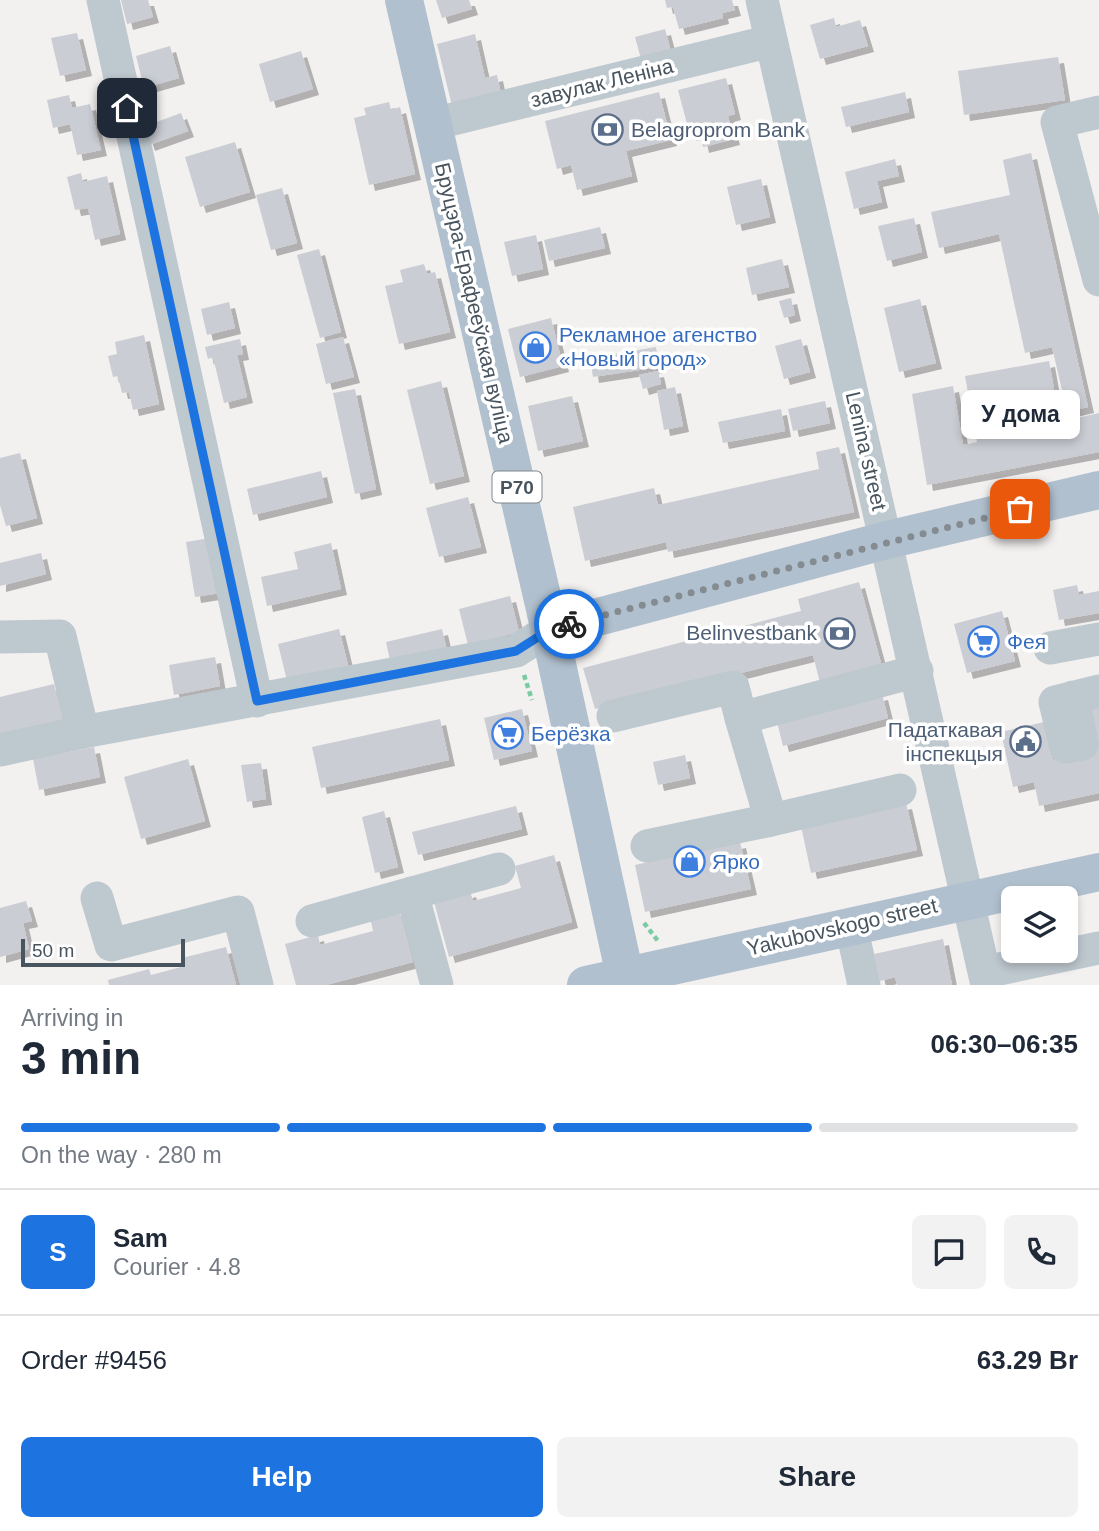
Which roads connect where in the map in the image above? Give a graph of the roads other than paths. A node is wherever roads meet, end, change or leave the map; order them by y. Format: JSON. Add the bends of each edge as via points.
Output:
{"nodes":[{"id":1,"x":103,"y":0,"type":"edge"},
{"id":2,"x":404,"y":0,"type":"edge"},
{"id":3,"x":762,"y":0,"type":"edge"},
{"id":4,"x":771,"y":41,"type":"junction"},
{"id":5,"x":1099,"y":112,"type":"edge"},
{"id":6,"x":433,"y":124,"type":"junction"},
{"id":7,"x":1099,"y":280,"type":"edge"},
{"id":8,"x":1099,"y":490,"type":"edge"},
{"id":9,"x":887,"y":540,"type":"junction"},
{"id":10,"x":549,"y":630,"type":"junction"},
{"id":11,"x":0,"y":637,"type":"edge"},
{"id":12,"x":1099,"y":639,"type":"edge"},
{"id":13,"x":1050,"y":648,"type":"dead end"},
{"id":14,"x":917,"y":671,"type":"junction"},
{"id":15,"x":257,"y":701,"type":"junction"},
{"id":16,"x":613,"y":716,"type":"dead end"},
{"id":17,"x":741,"y":718,"type":"junction"},
{"id":18,"x":83,"y":732,"type":"junction"},
{"id":19,"x":0,"y":750,"type":"edge"},
{"id":20,"x":900,"y":790,"type":"dead end"},
{"id":21,"x":771,"y":820,"type":"junction"},
{"id":22,"x":648,"y":846,"type":"dead end"},
{"id":23,"x":499,"y":869,"type":"dead end"},
{"id":24,"x":1099,"y":872,"type":"edge"},
{"id":25,"x":412,"y":893,"type":"junction"},
{"id":26,"x":97,"y":898,"type":"dead end"},
{"id":27,"x":968,"y":899,"type":"junction"},
{"id":28,"x":312,"y":921,"type":"dead end"},
{"id":29,"x":850,"y":925,"type":"junction"},
{"id":30,"x":1099,"y":947,"type":"edge"},
{"id":31,"x":625,"y":976,"type":"junction"},
{"id":32,"x":986,"y":979,"type":"edge"},
{"id":33,"x":257,"y":985,"type":"edge"},
{"id":34,"x":437,"y":985,"type":"edge"},
{"id":35,"x":586,"y":985,"type":"edge"},
{"id":36,"x":864,"y":985,"type":"edge"}],
"edges":[{"from":1,"to":15,"type":"street"},
{"from":2,"to":6,"type":"main road","name":"Бруцэра-Ерафееўская вуліца","number":"Р70"},
{"from":3,"to":4,"type":"street","name":"Lenina street"},
{"from":4,"to":6,"type":"street","name":"завулак Леніна"},
{"from":4,"to":9,"type":"street","name":"Lenina street"},
{"from":5,"to":7,"type":"street","via":[[1057,122]]},
{"from":6,"to":10,"type":"main road","name":"Бруцэра-Ерафееўская вуліца","number":"Р70"},
{"from":8,"to":9,"type":"main road"},
{"from":9,"to":10,"type":"main road"},
{"from":9,"to":14,"type":"street","name":"Lenina street"},
{"from":10,"to":15,"type":"street","via":[[516,651]]},
{"from":10,"to":31,"type":"main road","name":"Бруцэра-Ерафееўская вуліца","number":"Р70"},
{"from":11,"to":18,"type":"street","via":[[60,636]]},
{"from":12,"to":13,"type":"street"},
{"from":14,"to":17,"type":"street"},
{"from":14,"to":27,"type":"street","name":"Lenina street"},
{"from":15,"to":18,"type":"street"},
{"from":16,"to":17,"type":"street","via":[[733,687]]},
{"from":17,"to":21,"type":"street"},
{"from":18,"to":19,"type":"street"},
{"from":20,"to":21,"type":"street"},
{"from":21,"to":22,"type":"street"},
{"from":23,"to":25,"type":"street"},
{"from":24,"to":27,"type":"main road","name":"Yakubovskogo street"},
{"from":25,"to":28,"type":"street"},
{"from":25,"to":34,"type":"street"},
{"from":26,"to":33,"type":"street","via":[[111,945],[238,912]]},
{"from":27,"to":29,"type":"main road","name":"Yakubovskogo street"},
{"from":27,"to":32,"type":"street","name":"Lenina street"},
{"from":29,"to":31,"type":"main road","name":"Yakubovskogo street"},
{"from":29,"to":36,"type":"street"},
{"from":30,"to":32,"type":"street"},
{"from":31,"to":35,"type":"main road","name":"Yakubovskogo street"}]}
